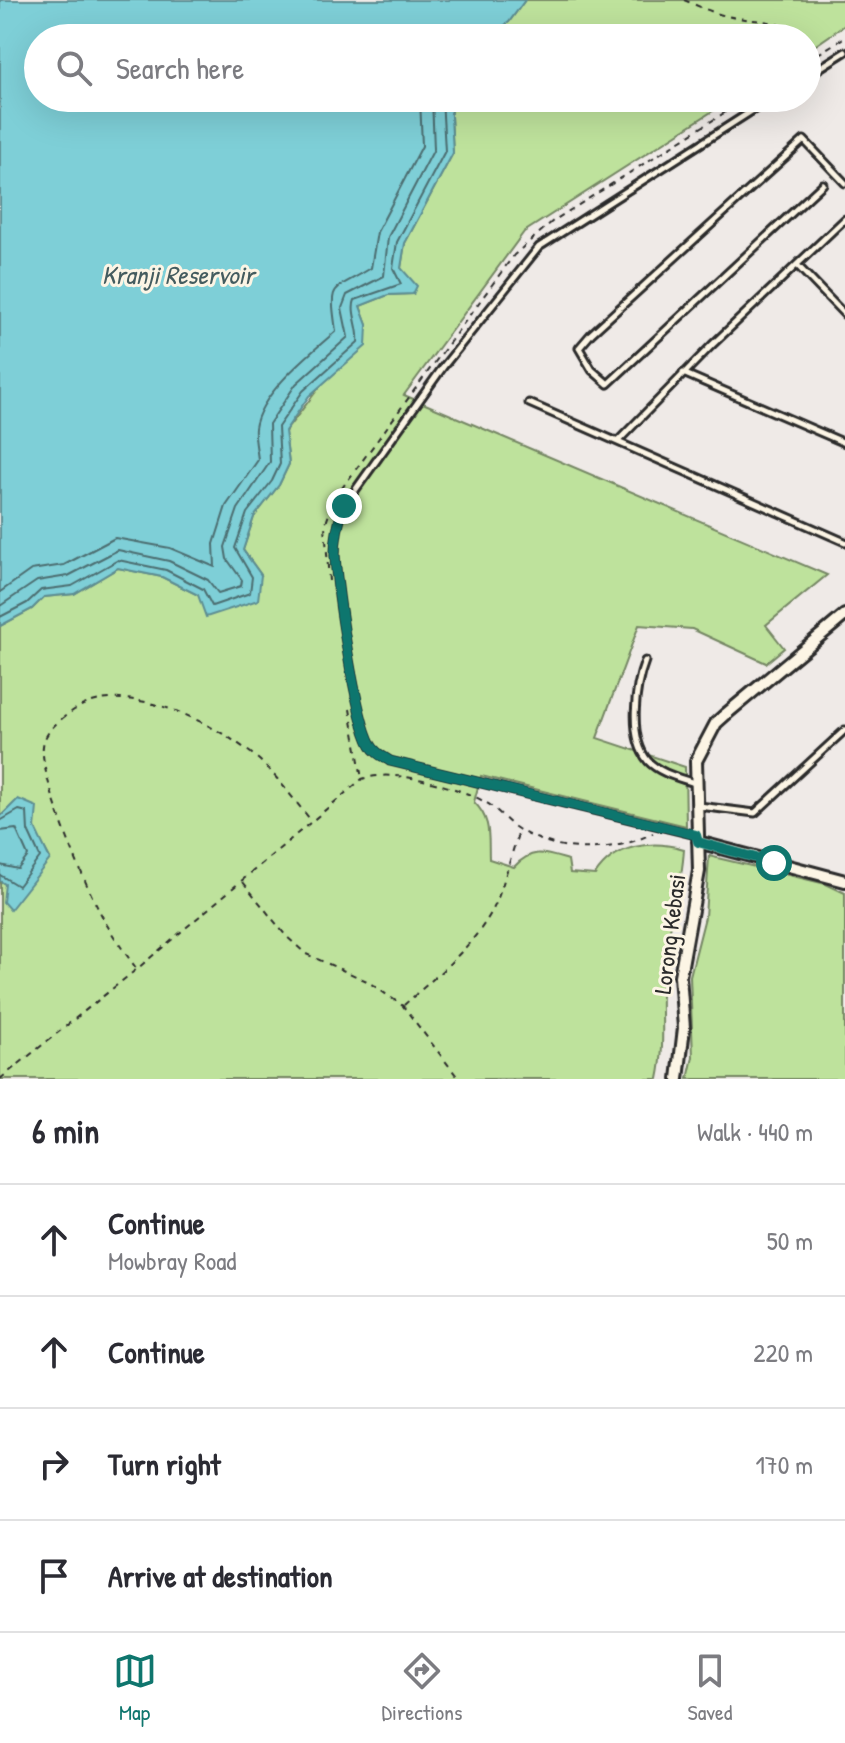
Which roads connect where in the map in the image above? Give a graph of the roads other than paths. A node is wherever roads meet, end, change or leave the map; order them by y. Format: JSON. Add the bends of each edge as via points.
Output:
{"nodes":[{"id":1,"x":845,"y":52,"type":"edge"},
{"id":2,"x":821,"y":67,"type":"edge"},
{"id":3,"x":750,"y":112,"type":"edge"},
{"id":4,"x":845,"y":183,"type":"edge"},
{"id":5,"x":823,"y":184,"type":"dead end"},
{"id":6,"x":845,"y":219,"type":"edge"},
{"id":7,"x":797,"y":265,"type":"junction"},
{"id":8,"x":845,"y":315,"type":"edge"},
{"id":9,"x":683,"y":373,"type":"junction"},
{"id":10,"x":529,"y":403,"type":"dead end"},
{"id":11,"x":618,"y":441,"type":"junction"},
{"id":12,"x":845,"y":443,"type":"edge"},
{"id":13,"x":845,"y":542,"type":"edge"},
{"id":14,"x":845,"y":615,"type":"edge"},
{"id":15,"x":645,"y":661,"type":"dead end"},
{"id":16,"x":845,"y":730,"type":"edge"},
{"id":17,"x":695,"y":783,"type":"junction"},
{"id":18,"x":698,"y":806,"type":"junction"},
{"id":19,"x":697,"y":838,"type":"junction"},
{"id":20,"x":845,"y":881,"type":"edge"},
{"id":21,"x":678,"y":1079,"type":"edge"}],
"edges":[{"from":1,"to":2,"type":"lane"},
{"from":3,"to":19,"type":"lane","via":[[539,247],[443,367],[344,506],[336,529],[335,556],[355,682],[378,754]]},
{"from":4,"to":5,"type":"lane","via":[[804,140],[591,334],[579,348],[592,370],[608,384]]},
{"from":6,"to":7,"type":"lane"},
{"from":7,"to":8,"type":"lane"},
{"from":7,"to":9,"type":"lane"},
{"from":9,"to":11,"type":"lane"},
{"from":9,"to":12,"type":"lane"},
{"from":10,"to":11,"type":"lane"},
{"from":11,"to":13,"type":"lane"},
{"from":14,"to":17,"type":"street","via":[[716,723],[696,761]]},
{"from":15,"to":17,"type":"lane","via":[[637,713],[643,753],[658,768]]},
{"from":16,"to":18,"type":"lane","via":[[755,813]]},
{"from":17,"to":18,"type":"street","name":"Lorong Kebasi"},
{"from":18,"to":19,"type":"street","name":"Lorong Kebasi"},
{"from":19,"to":20,"type":"street"},
{"from":19,"to":21,"type":"street","name":"Lorong Kebasi","via":[[697,891],[680,976],[684,1028]]}]}
